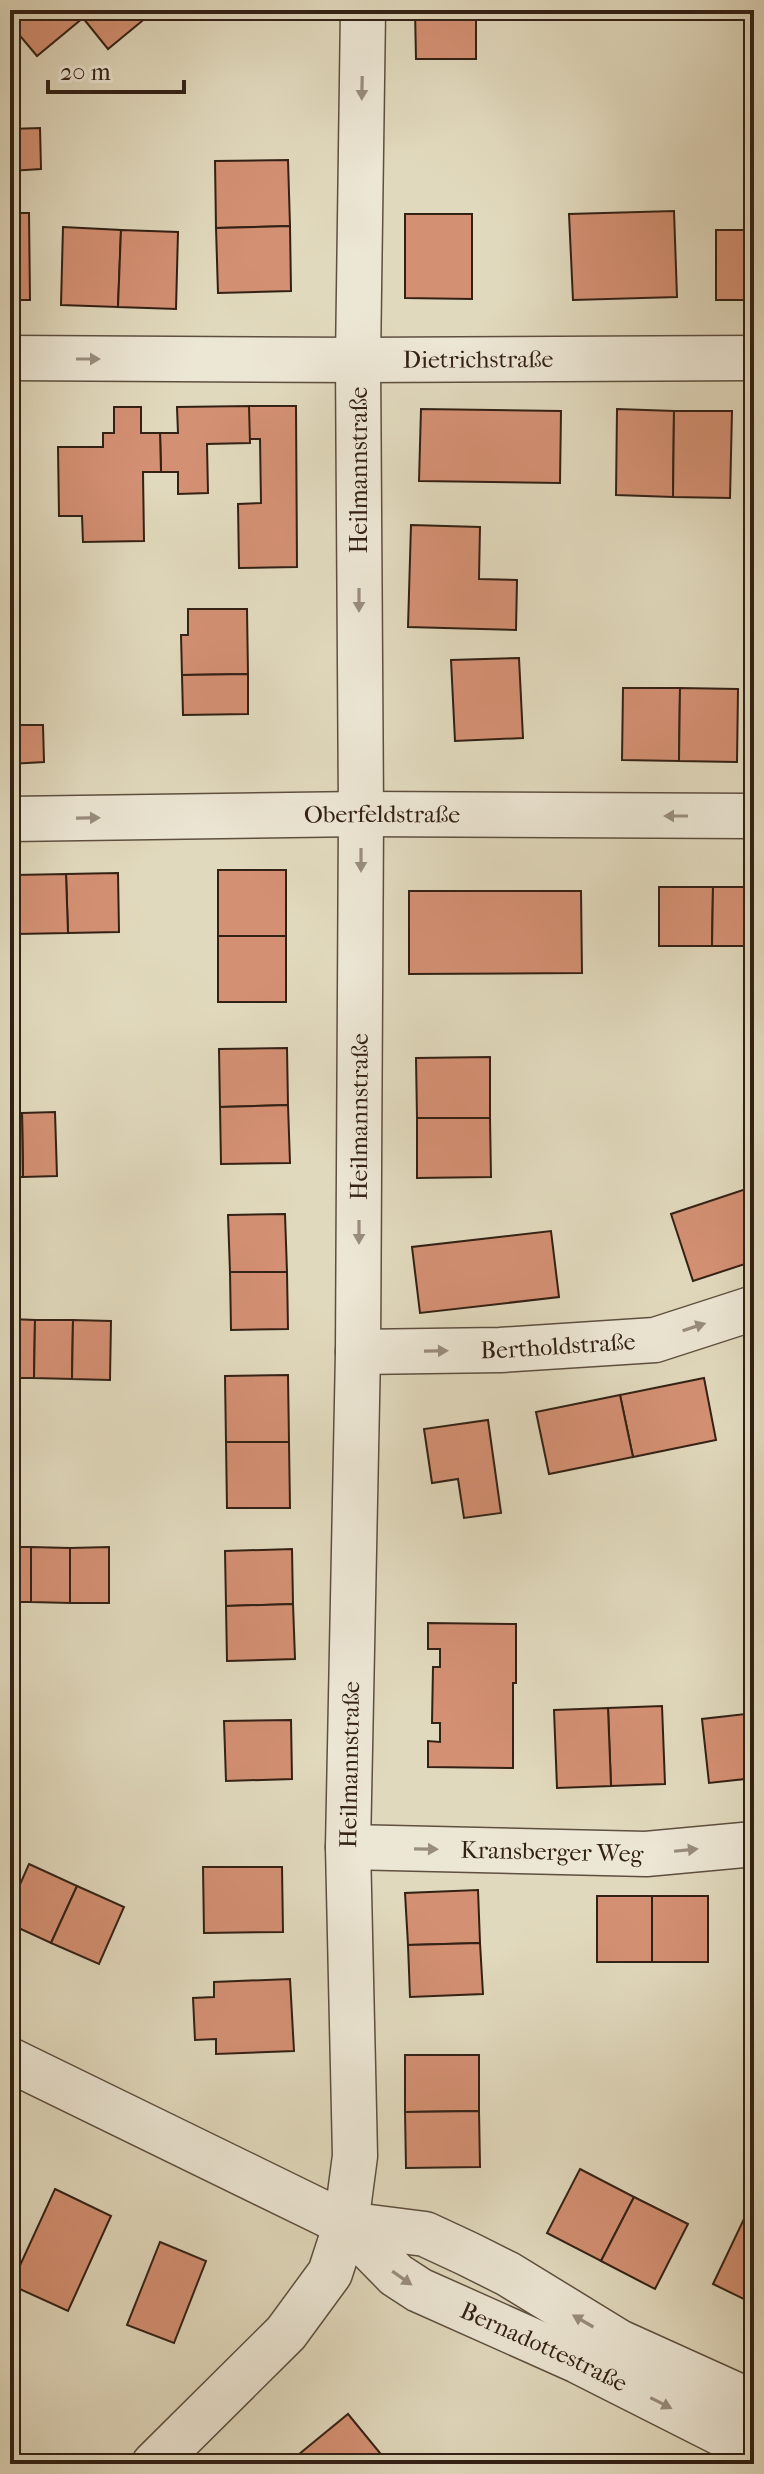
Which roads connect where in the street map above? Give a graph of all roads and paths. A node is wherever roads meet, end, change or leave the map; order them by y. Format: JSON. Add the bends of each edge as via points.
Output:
{"nodes":[{"id":1,"x":363,"y":10,"type":"edge"},
{"id":2,"x":10,"y":358,"type":"edge"},
{"id":3,"x":754,"y":358,"type":"edge"},
{"id":4,"x":358,"y":360,"type":"junction"},
{"id":5,"x":361,"y":814,"type":"junction"},
{"id":6,"x":754,"y":816,"type":"edge"},
{"id":7,"x":10,"y":819,"type":"edge"},
{"id":8,"x":754,"y":1308,"type":"edge"},
{"id":9,"x":358,"y":1352,"type":"junction"},
{"id":10,"x":754,"y":1844,"type":"edge"},
{"id":11,"x":348,"y":1847,"type":"junction"},
{"id":12,"x":10,"y":2060,"type":"edge"},
{"id":13,"x":346,"y":2224,"type":"junction"},
{"id":14,"x":754,"y":2403,"type":"edge"},
{"id":15,"x":754,"y":2450,"type":"edge"},
{"id":16,"x":154,"y":2464,"type":"edge"}],
"edges":[{"from":1,"to":4,"type":"street","name":"Heilmannstraße","one_way":true},
{"from":2,"to":4,"type":"street","name":"Dietrichstraße","one_way":true},
{"from":3,"to":4,"type":"street","name":"Dietrichstraße"},
{"from":4,"to":5,"type":"street","name":"Heilmannstraße","one_way":true},
{"from":6,"to":5,"type":"street","name":"Oberfeldstraße","one_way":true},
{"from":7,"to":5,"type":"street","name":"Oberfeldstraße","one_way":true},
{"from":5,"to":9,"type":"street","name":"Heilmannstraße","one_way":true},
{"from":9,"to":8,"type":"street","name":"Bertholdstraße","one_way":true,"via":[[655,1340]]},
{"from":9,"to":11,"type":"street","name":"Heilmannstraße"},
{"from":11,"to":10,"type":"street","name":"Kransberger Weg","one_way":true,"via":[[646,1854]]},
{"from":11,"to":13,"type":"street","name":"Heilmannstraße","via":[[355,2156]]},
{"from":12,"to":13,"type":"street","name":"Bernadottestraße"},
{"from":14,"to":13,"type":"street","name":"Bernadottestraße","one_way":true,"via":[[619,2342],[508,2274],[425,2234]]},
{"from":13,"to":15,"type":"street","name":"Bernadottestraße","one_way":true,"via":[[396,2275],[419,2290],[536,2341]]},
{"from":13,"to":16,"type":"street","via":[[330,2273],[286,2333]]}]}
